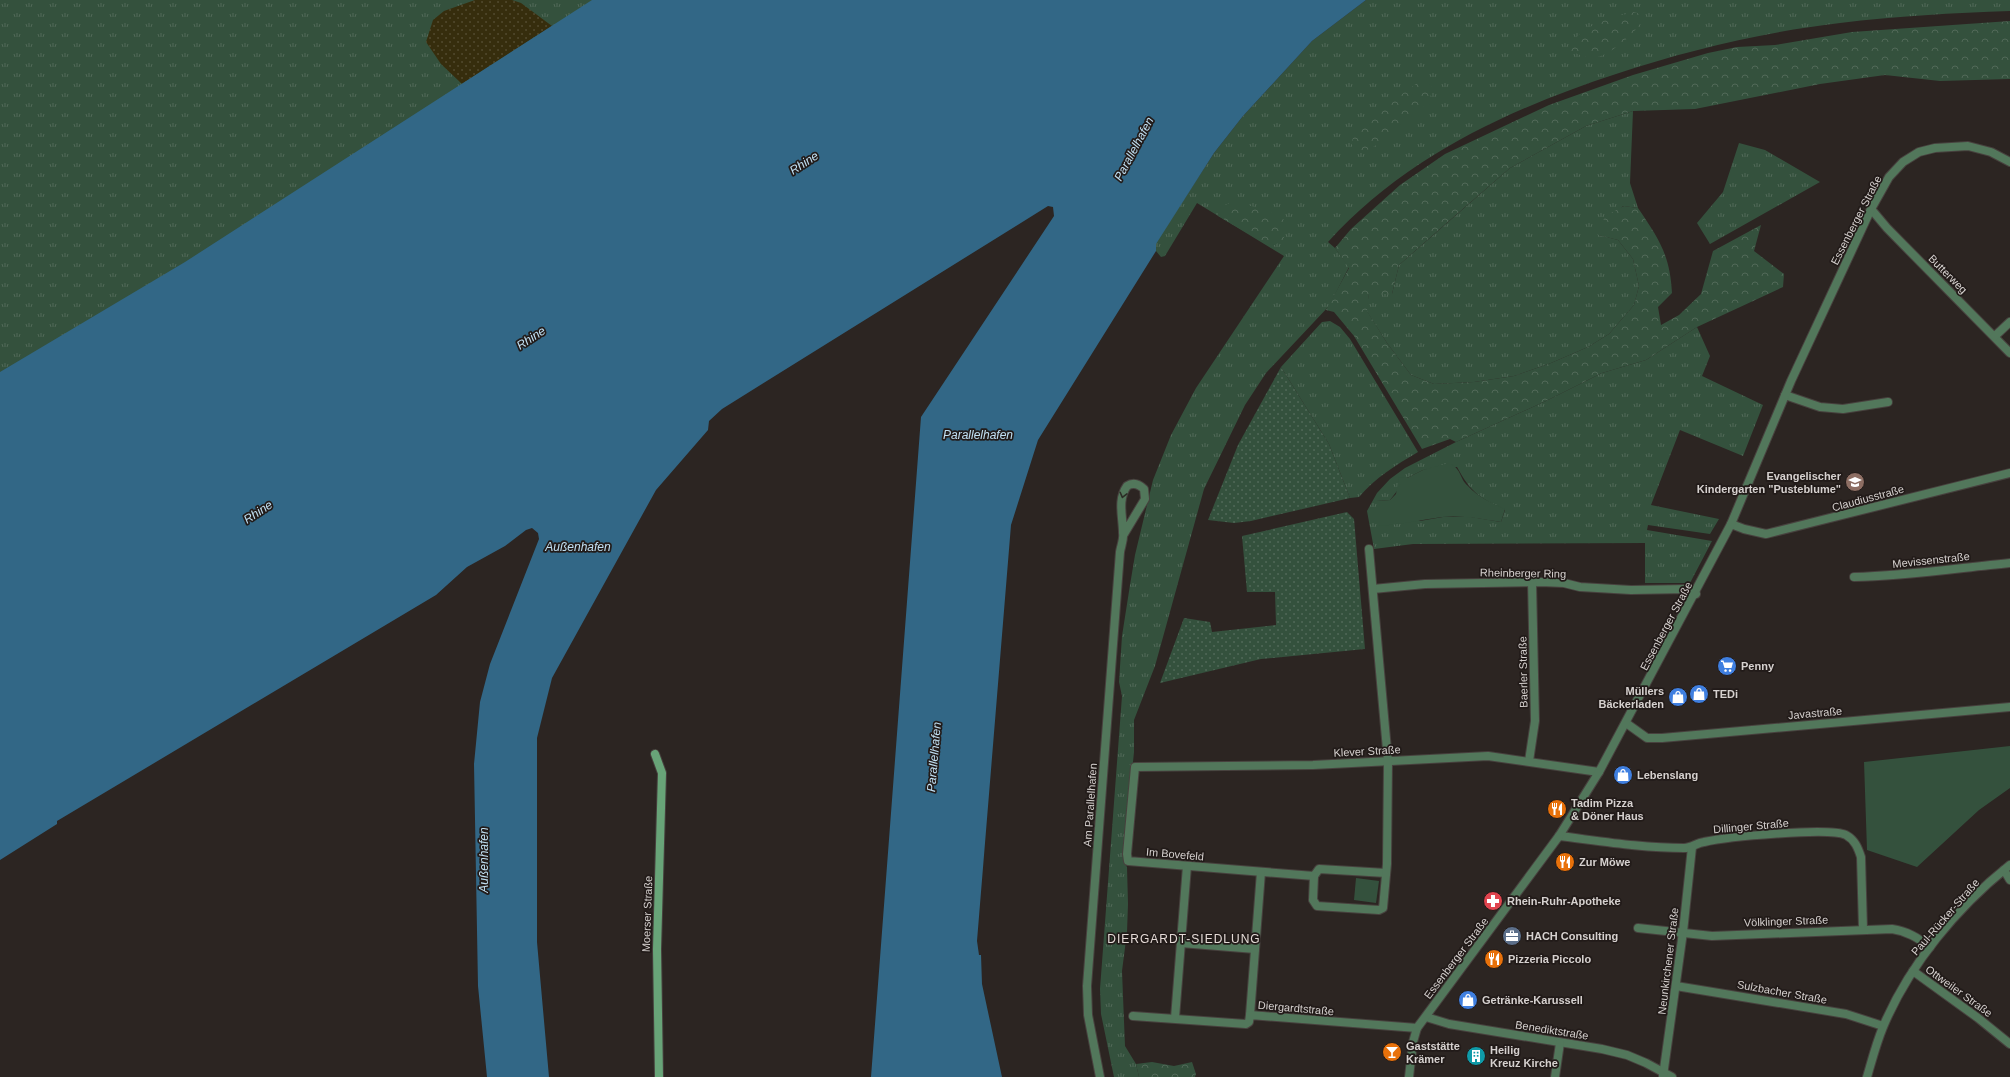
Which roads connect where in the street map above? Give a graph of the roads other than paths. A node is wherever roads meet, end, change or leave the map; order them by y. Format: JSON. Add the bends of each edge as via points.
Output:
{"nodes":[{"id":1,"x":2010,"y":162,"type":"edge"},
{"id":2,"x":1871,"y":209,"type":"junction"},
{"id":3,"x":2010,"y":322,"type":"edge"},
{"id":4,"x":1995,"y":336,"type":"junction"},
{"id":5,"x":2010,"y":353,"type":"edge"},
{"id":6,"x":1785,"y":395,"type":"junction"},
{"id":7,"x":1888,"y":402,"type":"dead end"},
{"id":8,"x":2010,"y":473,"type":"edge"},
{"id":9,"x":1731,"y":524,"type":"junction"},
{"id":10,"x":1124,"y":534,"type":"junction"},
{"id":11,"x":1368,"y":549,"type":"dead end"},
{"id":12,"x":2010,"y":563,"type":"edge"},
{"id":13,"x":1854,"y":577,"type":"dead end"},
{"id":14,"x":1532,"y":582,"type":"junction"},
{"id":15,"x":1373,"y":589,"type":"junction"},
{"id":16,"x":1696,"y":594,"type":"junction"},
{"id":17,"x":2010,"y":706,"type":"edge"},
{"id":18,"x":1626,"y":723,"type":"junction"},
{"id":19,"x":655,"y":754,"type":"dead end"},
{"id":20,"x":1530,"y":761,"type":"junction"},
{"id":21,"x":1388,"y":762,"type":"junction"},
{"id":22,"x":1135,"y":767,"type":"joint"},
{"id":23,"x":1599,"y":772,"type":"junction"},
{"id":24,"x":1559,"y":836,"type":"junction"},
{"id":25,"x":1692,"y":847,"type":"junction"},
{"id":26,"x":1187,"y":866,"type":"junction"},
{"id":27,"x":2007,"y":867,"type":"edge"},
{"id":28,"x":1261,"y":872,"type":"junction"},
{"id":29,"x":1386,"y":874,"type":"junction"},
{"id":30,"x":1314,"y":876,"type":"junction"},
{"id":31,"x":2010,"y":880,"type":"edge"},
{"id":32,"x":1638,"y":928,"type":"dead end"},
{"id":33,"x":1863,"y":929,"type":"junction"},
{"id":34,"x":1683,"y":932,"type":"junction"},
{"id":35,"x":1181,"y":943,"type":"junction"},
{"id":36,"x":1930,"y":947,"type":"junction"},
{"id":37,"x":1255,"y":949,"type":"junction"},
{"id":38,"x":1913,"y":971,"type":"junction"},
{"id":39,"x":1676,"y":986,"type":"junction"},
{"id":40,"x":1250,"y":1015,"type":"junction"},
{"id":41,"x":1133,"y":1016,"type":"dead end"},
{"id":42,"x":1426,"y":1017,"type":"junction"},
{"id":43,"x":1175,"y":1018,"type":"junction"},
{"id":44,"x":1883,"y":1026,"type":"junction"},
{"id":45,"x":1417,"y":1028,"type":"junction"},
{"id":46,"x":1560,"y":1043,"type":"junction"},
{"id":47,"x":2010,"y":1044,"type":"edge"},
{"id":48,"x":1663,"y":1075,"type":"edge"},
{"id":49,"x":659,"y":1077,"type":"edge"},
{"id":50,"x":1100,"y":1077,"type":"edge"},
{"id":51,"x":1409,"y":1077,"type":"edge"},
{"id":52,"x":1555,"y":1077,"type":"edge"},
{"id":53,"x":1672,"y":1077,"type":"edge"},
{"id":54,"x":1867,"y":1077,"type":"edge"}],
"edges":[{"from":1,"to":2,"type":"street","name":"Essenberger Straße","via":[[1991,152],[1968,146],[1935,148],[1919,152],[1903,162],[1890,177]]},
{"from":2,"to":4,"type":"street","name":"Butterweg"},
{"from":2,"to":6,"type":"street","name":"Essenberger Straße"},
{"from":3,"to":4,"type":"street"},
{"from":4,"to":5,"type":"street","name":"Butterweg"},
{"from":6,"to":7,"type":"street","via":[[1820,407],[1843,408]]},
{"from":6,"to":9,"type":"street","name":"Essenberger Straße"},
{"from":8,"to":9,"type":"street","name":"Claudiusstraße","via":[[1766,534]]},
{"from":9,"to":16,"type":"street","name":"Essenberger Straße"},
{"from":10,"to":10,"type":"street","name":"Am Parallelhafen","one_way":true,"via":[[1145,499],[1144,489],[1131,483],[1124,490],[1121,518]]},
{"from":10,"to":50,"type":"street","name":"Am Parallelhafen","via":[[1120,552],[1087,986],[1088,1015]]},
{"from":11,"to":15,"type":"street"},
{"from":12,"to":13,"type":"street","name":"Mevissenstraße","via":[[1891,576]]},
{"from":14,"to":15,"type":"street","name":"Rheinberger Ring","via":[[1425,584]]},
{"from":14,"to":16,"type":"street","name":"Rheinberger Ring","via":[[1564,583],[1580,588],[1688,590]]},
{"from":14,"to":20,"type":"street","name":"Baerler Straße","via":[[1535,721]]},
{"from":15,"to":21,"type":"street"},
{"from":16,"to":18,"type":"street","name":"Essenberger Straße"},
{"from":17,"to":18,"type":"street","name":"Javastraße","via":[[1662,738],[1648,738]]},
{"from":18,"to":23,"type":"street","name":"Essenberger Straße"},
{"from":19,"to":49,"type":"street","name":"Moerser Straße","via":[[662,773],[657,949]]},
{"from":20,"to":21,"type":"street","name":"Klever Straße","via":[[1481,756]]},
{"from":20,"to":23,"type":"street","name":"Klever Straße"},
{"from":21,"to":22,"type":"street","name":"Klever Straße"},
{"from":21,"to":29,"type":"street"},
{"from":22,"to":26,"type":"street","name":"Im Bovefeld","via":[[1128,861]]},
{"from":23,"to":24,"type":"street","name":"Essenberger Straße"},
{"from":24,"to":25,"type":"street","name":"Dillinger Straße","via":[[1635,845]]},
{"from":24,"to":42,"type":"street","name":"Essenberger Straße"},
{"from":25,"to":33,"type":"street","name":"Dillinger Straße","via":[[1702,842],[1787,834],[1839,833],[1847,836],[1853,840],[1861,857]]},
{"from":25,"to":34,"type":"street","name":"Neunkirchener Straße"},
{"from":26,"to":28,"type":"street","name":"Im Bovefeld"},
{"from":26,"to":35,"type":"street"},
{"from":27,"to":31,"type":"street"},
{"from":27,"to":36,"type":"street","name":"Paul-Rücker-Straße","via":[[1973,897]]},
{"from":28,"to":30,"type":"street","name":"Im Bovefeld"},
{"from":28,"to":37,"type":"street"},
{"from":29,"to":30,"type":"street","name":"Im Bovefeld","via":[[1319,869]]},
{"from":29,"to":30,"type":"street","via":[[1384,904],[1379,910],[1317,906],[1313,900]]},
{"from":32,"to":34,"type":"street","name":"Völklinger Straße"},
{"from":33,"to":34,"type":"street","name":"Völklinger Straße","via":[[1712,936]]},
{"from":33,"to":36,"type":"street","name":"Völklinger Straße","via":[[1903,930]]},
{"from":34,"to":39,"type":"street","name":"Neunkirchener Straße"},
{"from":35,"to":37,"type":"street"},
{"from":35,"to":43,"type":"street"},
{"from":36,"to":38,"type":"street","name":"Paul-Rücker-Straße"},
{"from":37,"to":40,"type":"street"},
{"from":38,"to":44,"type":"street","name":"Paul-Rücker-Straße"},
{"from":38,"to":47,"type":"street","name":"Ottweiler Straße"},
{"from":39,"to":44,"type":"street","name":"Sulzbacher Straße","via":[[1846,1014]]},
{"from":39,"to":48,"type":"street","name":"Neunkirchener Straße"},
{"from":40,"to":43,"type":"street","name":"Diergardtstraße","via":[[1246,1024]]},
{"from":40,"to":45,"type":"street","name":"Diergardtstraße"},
{"from":41,"to":43,"type":"street","name":"Diergardtstraße"},
{"from":42,"to":45,"type":"street","name":"Essenberger Straße"},
{"from":42,"to":46,"type":"street","name":"Benediktstraße","via":[[1449,1024]]},
{"from":44,"to":54,"type":"street","name":"Paul-Rücker-Straße"},
{"from":45,"to":51,"type":"street","name":"Essenberger Straße"},
{"from":46,"to":48,"type":"street","name":"Benediktstraße","via":[[1627,1055],[1646,1063]]},
{"from":46,"to":52,"type":"street"},
{"from":48,"to":53,"type":"street","name":"Benediktstraße"}]}
